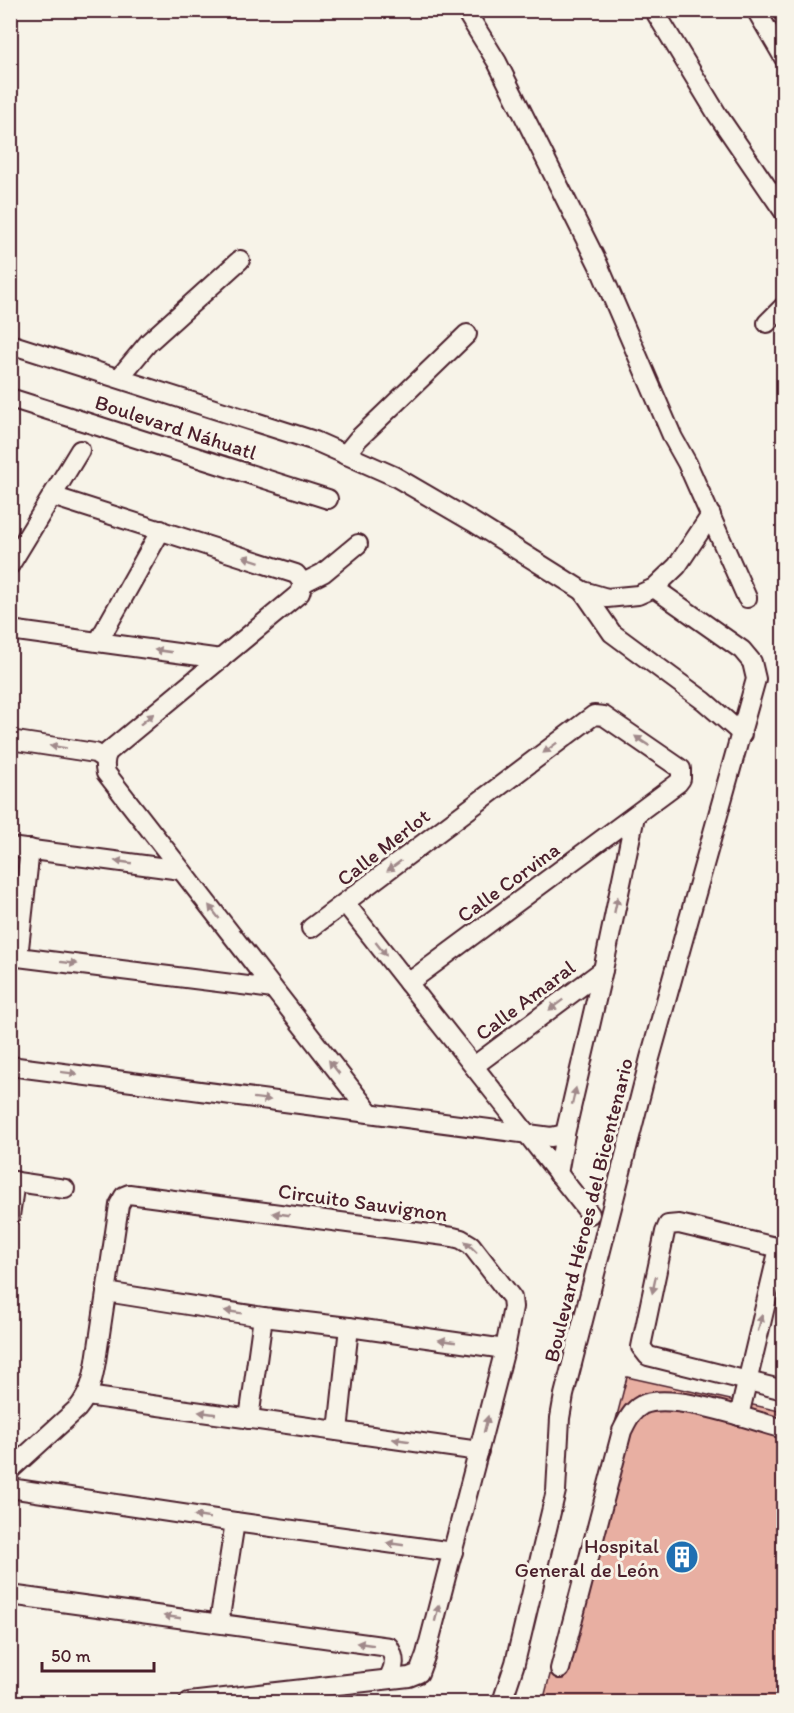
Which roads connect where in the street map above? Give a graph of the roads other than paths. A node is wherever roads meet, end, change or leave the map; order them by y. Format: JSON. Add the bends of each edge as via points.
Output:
{"nodes":[{"id":1,"x":465,"y":10,"type":"edge"},
{"id":2,"x":654,"y":10,"type":"edge"},
{"id":3,"x":756,"y":10,"type":"edge"},
{"id":4,"x":783,"y":58,"type":"edge"},
{"id":5,"x":783,"y":212,"type":"edge"},
{"id":6,"x":240,"y":260,"type":"dead end"},
{"id":7,"x":783,"y":306,"type":"edge"},
{"id":8,"x":767,"y":323,"type":"dead end"},
{"id":9,"x":467,"y":334,"type":"dead end"},
{"id":10,"x":10,"y":344,"type":"edge"},
{"id":11,"x":119,"y":378,"type":"junction"},
{"id":12,"x":10,"y":398,"type":"edge"},
{"id":13,"x":80,"y":450,"type":"dead end"},
{"id":14,"x":345,"y":455,"type":"junction"},
{"id":15,"x":52,"y":496,"type":"junction"},
{"id":16,"x":328,"y":499,"type":"dead end"},
{"id":17,"x":711,"y":515,"type":"junction"},
{"id":18,"x":160,"y":530,"type":"junction"},
{"id":19,"x":358,"y":544,"type":"dead end"},
{"id":20,"x":10,"y":565,"type":"edge"},
{"id":21,"x":303,"y":583,"type":"junction"},
{"id":22,"x":654,"y":588,"type":"junction"},
{"id":23,"x":583,"y":591,"type":"junction"},
{"id":24,"x":747,"y":598,"type":"dead end"},
{"id":25,"x":10,"y":630,"type":"edge"},
{"id":26,"x":98,"y":642,"type":"junction"},
{"id":27,"x":221,"y":659,"type":"junction"},
{"id":28,"x":742,"y":734,"type":"junction"},
{"id":29,"x":10,"y":740,"type":"edge"},
{"id":30,"x":105,"y":759,"type":"junction"},
{"id":31,"x":682,"y":774,"type":"joint"},
{"id":32,"x":634,"y":816,"type":"junction"},
{"id":33,"x":10,"y":847,"type":"edge"},
{"id":34,"x":30,"y":849,"type":"junction"},
{"id":35,"x":181,"y":870,"type":"junction"},
{"id":36,"x":345,"y":903,"type":"junction"},
{"id":37,"x":311,"y":928,"type":"dead end"},
{"id":38,"x":14,"y":956,"type":"edge"},
{"id":39,"x":603,"y":970,"type":"junction"},
{"id":40,"x":408,"y":983,"type":"junction"},
{"id":41,"x":273,"y":989,"type":"junction"},
{"id":42,"x":10,"y":1066,"type":"edge"},
{"id":43,"x":474,"y":1066,"type":"junction"},
{"id":44,"x":349,"y":1086,"type":"junction"},
{"id":45,"x":503,"y":1104,"type":"junction"},
{"id":46,"x":330,"y":1108,"type":"junction"},
{"id":47,"x":370,"y":1113,"type":"junction"},
{"id":48,"x":481,"y":1127,"type":"junction"},
{"id":49,"x":527,"y":1134,"type":"junction"},
{"id":50,"x":565,"y":1134,"type":"junction"},
{"id":51,"x":558,"y":1174,"type":"junction"},
{"id":52,"x":13,"y":1181,"type":"edge"},
{"id":53,"x":65,"y":1189,"type":"dead end"},
{"id":54,"x":590,"y":1214,"type":"dead end"},
{"id":55,"x":10,"y":1216,"type":"edge"},
{"id":56,"x":781,"y":1249,"type":"edge"},
{"id":57,"x":106,"y":1292,"type":"junction"},
{"id":58,"x":262,"y":1317,"type":"junction"},
{"id":59,"x":349,"y":1327,"type":"junction"},
{"id":60,"x":505,"y":1349,"type":"junction"},
{"id":61,"x":747,"y":1380,"type":"junction"},
{"id":62,"x":783,"y":1390,"type":"edge"},
{"id":63,"x":87,"y":1396,"type":"junction"},
{"id":64,"x":739,"y":1416,"type":"junction"},
{"id":65,"x":249,"y":1419,"type":"junction"},
{"id":66,"x":783,"y":1429,"type":"edge"},
{"id":67,"x":338,"y":1431,"type":"junction"},
{"id":68,"x":479,"y":1451,"type":"junction"},
{"id":69,"x":10,"y":1470,"type":"edge"},
{"id":70,"x":10,"y":1488,"type":"edge"},
{"id":71,"x":235,"y":1522,"type":"junction"},
{"id":72,"x":453,"y":1552,"type":"junction"},
{"id":73,"x":10,"y":1595,"type":"edge"},
{"id":74,"x":219,"y":1623,"type":"junction"},
{"id":75,"x":560,"y":1669,"type":"dead end"},
{"id":76,"x":388,"y":1679,"type":"junction"},
{"id":77,"x":189,"y":1702,"type":"edge"},
{"id":78,"x":502,"y":1702,"type":"edge"}],
"edges":[{"from":1,"to":17,"type":"street","via":[[497,62],[597,264]]},
{"from":2,"to":5,"type":"street"},
{"from":3,"to":4,"type":"street"},
{"from":6,"to":11,"type":"street","via":[[150,342]]},
{"from":7,"to":8,"type":"street"},
{"from":9,"to":14,"type":"street"},
{"from":10,"to":11,"type":"street","name":"Boulevard Náhuatl"},
{"from":11,"to":14,"type":"street","name":"Boulevard Náhuatl","via":[[315,441]]},
{"from":12,"to":16,"type":"street","name":"Boulevard Náhuatl"},
{"from":13,"to":15,"type":"street"},
{"from":14,"to":23,"type":"street","name":"Boulevard Náhuatl","via":[[425,493]]},
{"from":15,"to":18,"type":"street"},
{"from":15,"to":20,"type":"street"},
{"from":17,"to":22,"type":"street","via":[[677,566]]},
{"from":17,"to":24,"type":"street"},
{"from":21,"to":18,"type":"street","one_way":true,"via":[[297,574]]},
{"from":18,"to":26,"type":"street"},
{"from":19,"to":21,"type":"street","via":[[323,573]]},
{"from":21,"to":27,"type":"street","via":[[300,593]]},
{"from":22,"to":23,"type":"street","via":[[638,595],[607,598]]},
{"from":22,"to":28,"type":"street","name":"Boulevard Héroes del Bicentenario","via":[[752,662],[756,679]]},
{"from":23,"to":28,"type":"street","via":[[612,633]]},
{"from":25,"to":26,"type":"street"},
{"from":27,"to":26,"type":"street","one_way":true},
{"from":30,"to":27,"type":"street","one_way":true,"via":[[108,752]]},
{"from":28,"to":78,"type":"street","name":"Boulevard Héroes del Bicentenario","via":[[647,1069],[564,1395],[556,1491]]},
{"from":30,"to":29,"type":"street","one_way":true,"via":[[95,753]]},
{"from":30,"to":35,"type":"street","via":[[106,773]]},
{"from":31,"to":32,"type":"street","name":"Calle Corvina","via":[[678,783]]},
{"from":31,"to":36,"type":"street","name":"Calle Merlot","one_way":true,"via":[[677,765],[604,716],[594,715]]},
{"from":39,"to":32,"type":"street","one_way":true},
{"from":32,"to":40,"type":"street","name":"Calle Corvina"},
{"from":33,"to":34,"type":"street"},
{"from":35,"to":34,"type":"street","one_way":true},
{"from":34,"to":38,"type":"street"},
{"from":41,"to":35,"type":"street","one_way":true},
{"from":36,"to":37,"type":"street"},
{"from":36,"to":40,"type":"street","name":"Calle Merlot","one_way":true},
{"from":38,"to":41,"type":"street","one_way":true},
{"from":39,"to":43,"type":"street","name":"Calle Amaral","one_way":true},
{"from":50,"to":39,"type":"street","one_way":true},
{"from":40,"to":43,"type":"street","name":"Calle Merlot"},
{"from":44,"to":41,"type":"street","one_way":true},
{"from":42,"to":46,"type":"street","one_way":true},
{"from":43,"to":45,"type":"street","name":"Calle Merlot"},
{"from":44,"to":46,"type":"street"},
{"from":44,"to":47,"type":"street"},
{"from":45,"to":48,"type":"street","via":[[494,1120]]},
{"from":45,"to":49,"type":"street","name":"Calle Merlot"},
{"from":46,"to":47,"type":"street"},
{"from":47,"to":48,"type":"street"},
{"from":48,"to":49,"type":"street"},
{"from":49,"to":50,"type":"street"},
{"from":49,"to":51,"type":"street","name":"Calle Merlot"},
{"from":50,"to":51,"type":"street"},
{"from":51,"to":54,"type":"street","name":"Calle Merlot"},
{"from":52,"to":53,"type":"street"},
{"from":52,"to":55,"type":"street"},
{"from":61,"to":56,"type":"street","one_way":true},
{"from":56,"to":61,"type":"street","one_way":true,"via":[[679,1224],[666,1228],[641,1347],[648,1356]]},
{"from":58,"to":57,"type":"street","one_way":true},
{"from":60,"to":57,"type":"street","name":"Circuito Sauvignon","one_way":true,"via":[[512,1298],[471,1245],[453,1237],[129,1194],[119,1204]]},
{"from":57,"to":63,"type":"street","name":"Circuito Sauvignon"},
{"from":58,"to":59,"type":"street"},
{"from":58,"to":65,"type":"street"},
{"from":60,"to":59,"type":"street","one_way":true},
{"from":59,"to":67,"type":"street"},
{"from":68,"to":60,"type":"street","name":"Circuito Sauvignon","one_way":true},
{"from":61,"to":62,"type":"street"},
{"from":61,"to":64,"type":"street"},
{"from":65,"to":63,"type":"street","one_way":true},
{"from":63,"to":69,"type":"street","name":"Circuito Sauvignon"},
{"from":64,"to":66,"type":"street"},
{"from":64,"to":75,"type":"street","via":[[660,1401],[641,1406],[627,1419]]},
{"from":65,"to":67,"type":"street"},
{"from":68,"to":67,"type":"street","one_way":true},
{"from":68,"to":72,"type":"street","name":"Circuito Sauvignon"},
{"from":71,"to":70,"type":"street","one_way":true},
{"from":72,"to":71,"type":"street","one_way":true},
{"from":71,"to":74,"type":"street"},
{"from":76,"to":72,"type":"street","name":"Circuito Sauvignon","one_way":true,"via":[[414,1676],[422,1669]]},
{"from":74,"to":73,"type":"street","one_way":true},
{"from":76,"to":74,"type":"street","one_way":true,"via":[[394,1667],[389,1647]]},
{"from":76,"to":77,"type":"street","name":"Circuito Sauvignon"}]}
